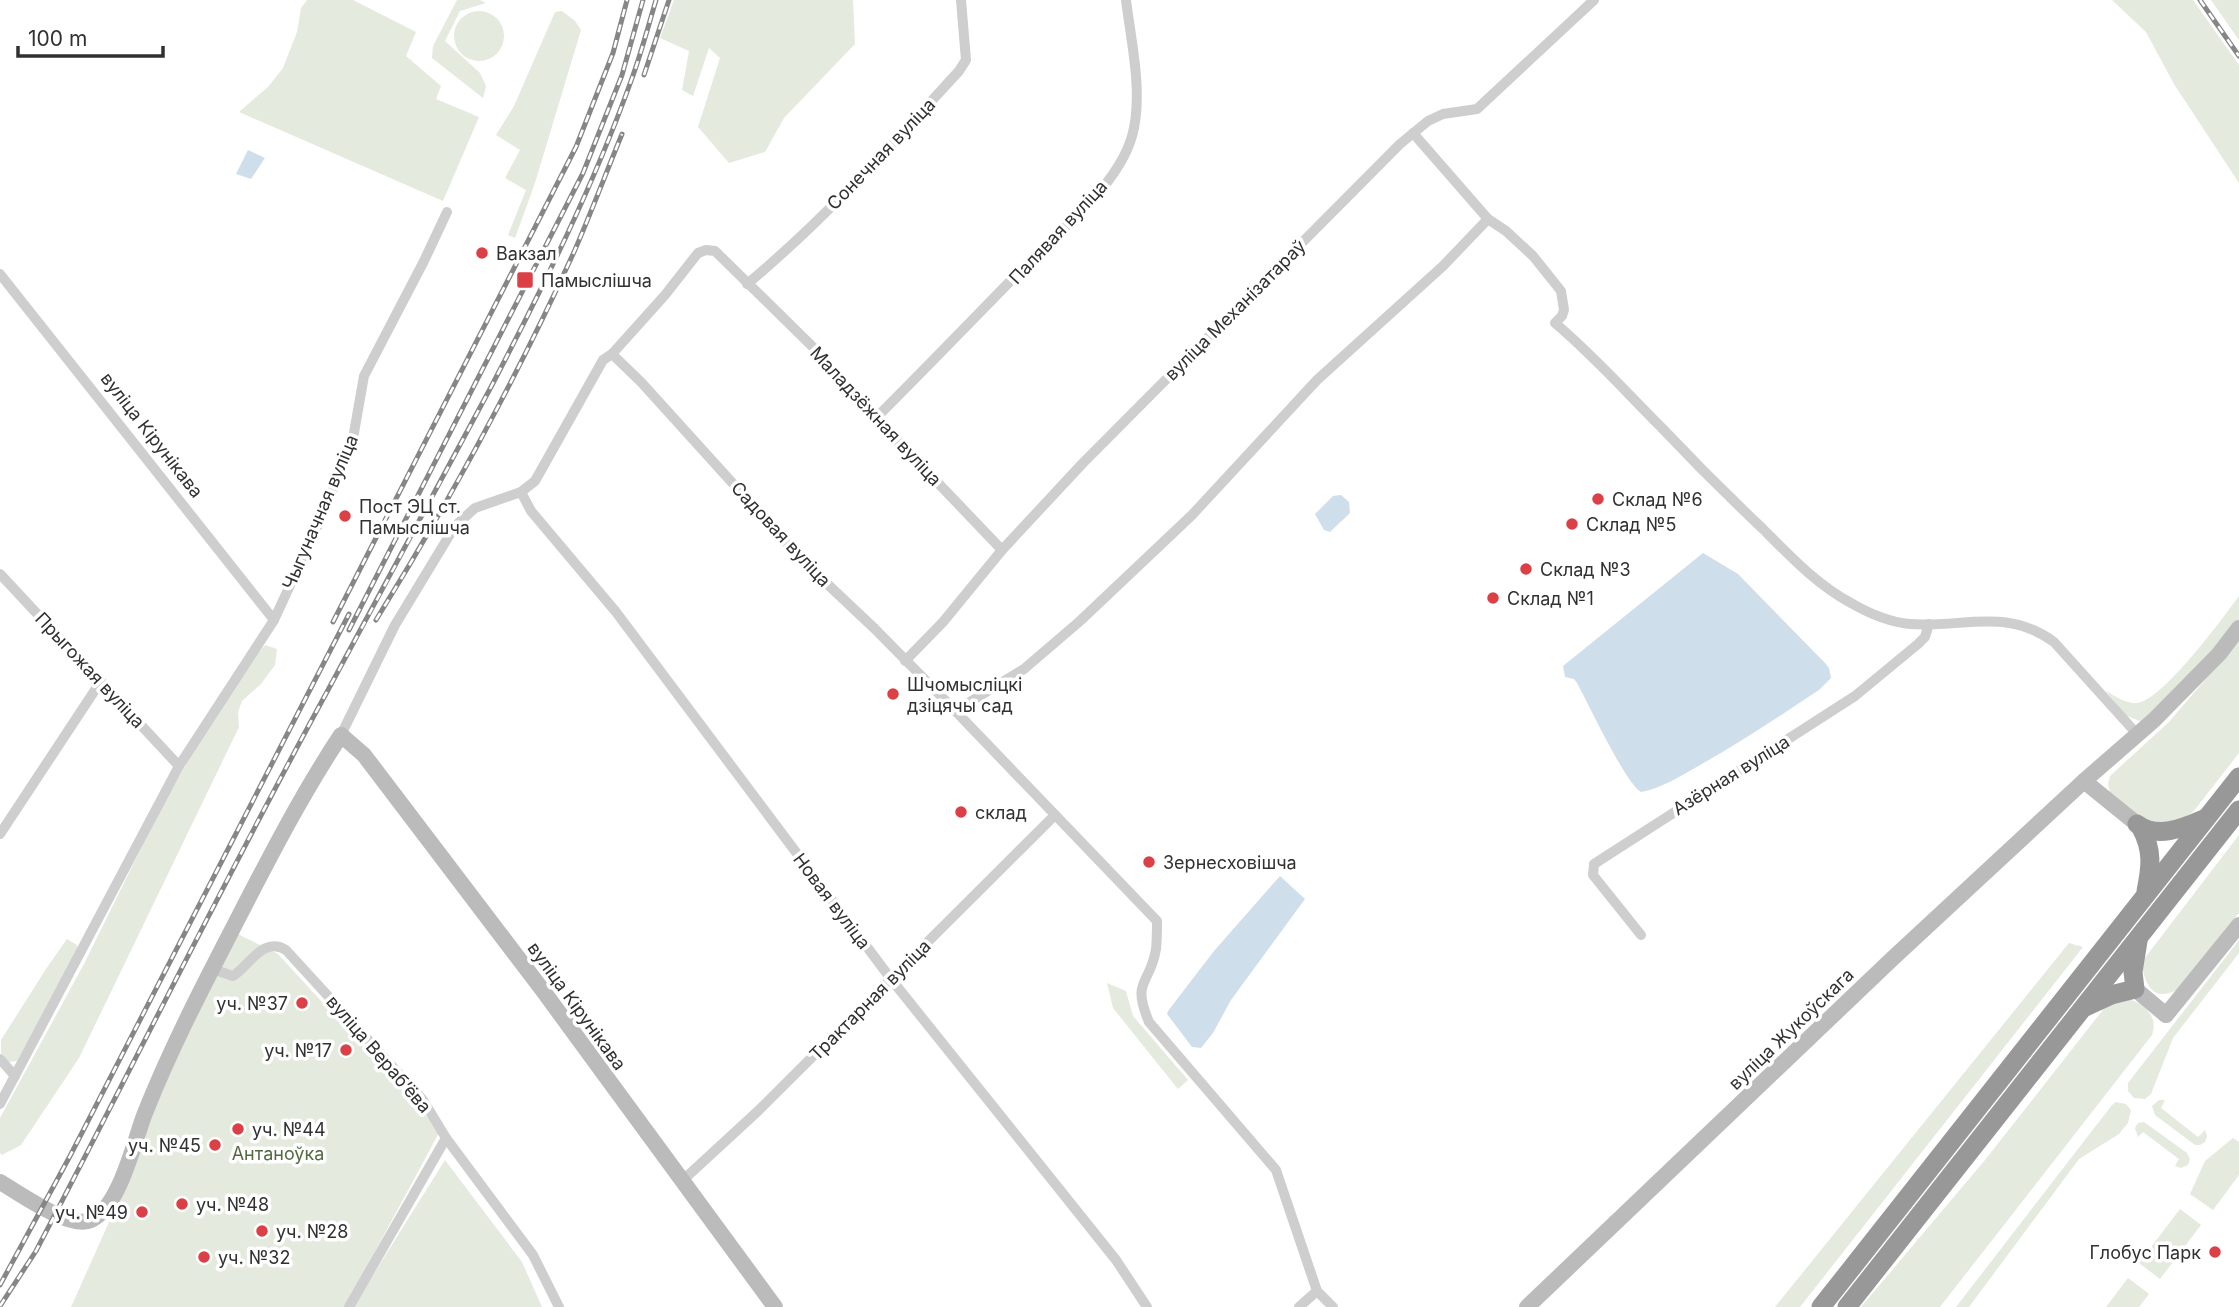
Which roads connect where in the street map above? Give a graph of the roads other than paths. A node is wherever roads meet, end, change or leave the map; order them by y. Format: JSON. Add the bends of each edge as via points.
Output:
{"nodes":[{"id":1,"x":961,"y":0,"type":"edge"},
{"id":2,"x":1126,"y":0,"type":"edge"},
{"id":3,"x":1594,"y":0,"type":"edge"},
{"id":4,"x":1413,"y":133,"type":"junction"},
{"id":5,"x":447,"y":212,"type":"dead end"},
{"id":6,"x":1488,"y":219,"type":"junction"},
{"id":7,"x":0,"y":274,"type":"edge"},
{"id":8,"x":747,"y":284,"type":"junction"},
{"id":9,"x":612,"y":354,"type":"junction"},
{"id":10,"x":876,"y":418,"type":"junction"},
{"id":11,"x":521,"y":492,"type":"junction"},
{"id":12,"x":1002,"y":550,"type":"junction"},
{"id":13,"x":0,"y":574,"type":"edge"},
{"id":14,"x":274,"y":620,"type":"junction"},
{"id":15,"x":1929,"y":624,"type":"junction"},
{"id":16,"x":2239,"y":628,"type":"edge"},
{"id":17,"x":905,"y":661,"type":"junction"},
{"id":18,"x":101,"y":681,"type":"junction"},
{"id":19,"x":955,"y":710,"type":"junction"},
{"id":20,"x":2137,"y":734,"type":"junction"},
{"id":21,"x":341,"y":735,"type":"junction"},
{"id":22,"x":179,"y":766,"type":"junction"},
{"id":23,"x":2239,"y":777,"type":"edge"},
{"id":24,"x":2084,"y":781,"type":"junction"},
{"id":25,"x":2239,"y":810,"type":"edge"},
{"id":26,"x":1055,"y":815,"type":"junction"},
{"id":27,"x":2207,"y":818,"type":"junction"},
{"id":28,"x":2139,"y":826,"type":"junction"},
{"id":29,"x":0,"y":834,"type":"edge"},
{"id":30,"x":2145,"y":895,"type":"junction"},
{"id":31,"x":2239,"y":925,"type":"edge"},
{"id":32,"x":1641,"y":935,"type":"dead end"},
{"id":33,"x":2139,"y":937,"type":"junction"},
{"id":34,"x":212,"y":969,"type":"junction"},
{"id":35,"x":891,"y":979,"type":"junction"},
{"id":36,"x":2135,"y":989,"type":"junction"},
{"id":37,"x":2081,"y":1009,"type":"junction"},
{"id":38,"x":0,"y":1059,"type":"edge"},
{"id":39,"x":15,"y":1076,"type":"junction"},
{"id":40,"x":0,"y":1104,"type":"edge"},
{"id":41,"x":446,"y":1138,"type":"junction"},
{"id":42,"x":682,"y":1181,"type":"junction"},
{"id":43,"x":0,"y":1182,"type":"edge"},
{"id":44,"x":1317,"y":1291,"type":"junction"},
{"id":45,"x":349,"y":1307,"type":"edge"},
{"id":46,"x":559,"y":1307,"type":"edge"},
{"id":47,"x":775,"y":1307,"type":"edge"},
{"id":48,"x":1147,"y":1307,"type":"edge"},
{"id":49,"x":1299,"y":1307,"type":"edge"},
{"id":50,"x":1333,"y":1307,"type":"edge"},
{"id":51,"x":1527,"y":1307,"type":"edge"},
{"id":52,"x":1821,"y":1307,"type":"edge"},
{"id":53,"x":1847,"y":1307,"type":"edge"}],
"edges":[{"from":1,"to":8,"type":"street","name":"Сонечная вуліца","via":[[966,60],[959,71],[865,174]]},
{"from":2,"to":10,"type":"street","name":"Палявая вуліца","via":[[1136,112],[1134,130],[1118,167],[1081,212]]},
{"from":3,"to":4,"type":"street","name":"вуліца Механізатараў","via":[[1477,109],[1443,114]]},
{"from":4,"to":6,"type":"street"},
{"from":4,"to":12,"type":"street","name":"вуліца Механізатараў"},
{"from":5,"to":14,"type":"street","name":"Чыгуначная вуліца","via":[[364,376],[352,444]]},
{"from":6,"to":15,"type":"street","via":[[1533,256],[1561,291],[1564,310],[1555,323],[1791,556],[1838,595],[1867,612],[1889,620]]},
{"from":6,"to":19,"type":"street","via":[[1317,380],[1192,515],[1080,621],[1024,669]]},
{"from":7,"to":14,"type":"street","name":"вуліца Кірунікава"},
{"from":8,"to":9,"type":"street","name":"Маладзёжная вуліца","via":[[715,251],[698,253]]},
{"from":8,"to":10,"type":"street","name":"Маладзёжная вуліца","via":[[820,354]]},
{"from":9,"to":11,"type":"street","via":[[594,374],[535,481]]},
{"from":9,"to":17,"type":"street","name":"Садовая вуліца","via":[[804,562]]},
{"from":10,"to":12,"type":"street","name":"Маладзёжная вуліца"},
{"from":11,"to":21,"type":"street","via":[[475,508],[455,526],[395,625]]},
{"from":11,"to":35,"type":"street","name":"Новая вуліца","via":[[531,511],[616,612]]},
{"from":12,"to":17,"type":"street","name":"вуліца Механізатараў"},
{"from":13,"to":18,"type":"street","name":"Прыгожая вуліца"},
{"from":14,"to":22,"type":"street","name":"Чыгуначная вуліца"},
{"from":15,"to":20,"type":"street","via":[[2006,622],[2038,631],[2054,642]]},
{"from":15,"to":32,"type":"street","name":"Азёрная вуліца","via":[[1918,644],[1855,695],[1594,864],[1593,875]]},
{"from":16,"to":20,"type":"street","name":"вуліца Жукоўскага","via":[[2219,654]]},
{"from":17,"to":19,"type":"street","name":"Садовая вуліца"},
{"from":18,"to":22,"type":"street","name":"Прыгожая вуліца"},
{"from":18,"to":29,"type":"street"},
{"from":19,"to":26,"type":"street","name":"Садовая вуліца"},
{"from":20,"to":24,"type":"street","name":"вуліца Жукоўскага"},
{"from":21,"to":34,"type":"street","via":[[312,778]]},
{"from":21,"to":42,"type":"street","name":"вуліца Кірунікава","via":[[364,755]]},
{"from":22,"to":39,"type":"street","name":"Чыгуначная вуліца"},
{"from":23,"to":27,"type":"highway"},
{"from":24,"to":28,"type":"street"},
{"from":24,"to":51,"type":"street","name":"вуліца Жукоўскага"},
{"from":25,"to":33,"type":"highway"},
{"from":26,"to":35,"type":"street","name":"Трактарная вуліца"},
{"from":26,"to":44,"type":"street","name":"Садовая вуліца","via":[[1157,921],[1156,950],[1141,985],[1141,1003],[1149,1022],[1276,1170]]},
{"from":27,"to":28,"type":"highway","via":[[2172,831]]},
{"from":27,"to":30,"type":"highway"},
{"from":28,"to":30,"type":"highway","via":[[2151,855]]},
{"from":30,"to":52,"type":"highway"},
{"from":31,"to":36,"type":"street","via":[[2166,1015]]},
{"from":33,"to":36,"type":"highway"},
{"from":33,"to":37,"type":"highway"},
{"from":34,"to":41,"type":"street","name":"вуліца Верабʼёва","via":[[233,976],[265,947],[276,945],[286,950],[413,1088]]},
{"from":34,"to":43,"type":"street","via":[[158,1080],[114,1195],[102,1213],[92,1220],[75,1221]]},
{"from":35,"to":42,"type":"street","name":"Трактарная вуліца"},
{"from":35,"to":48,"type":"street","name":"Новая вуліца","via":[[1116,1261]]},
{"from":36,"to":37,"type":"highway"},
{"from":37,"to":53,"type":"highway"},
{"from":38,"to":39,"type":"street"},
{"from":39,"to":40,"type":"street","name":"Чыгуначная вуліца"},
{"from":41,"to":45,"type":"street"},
{"from":41,"to":46,"type":"street","name":"вуліца Верабʼёва","via":[[533,1255]]},
{"from":42,"to":47,"type":"street","name":"вуліца Кірунікава"},
{"from":44,"to":49,"type":"street"},
{"from":44,"to":50,"type":"street"}]}
